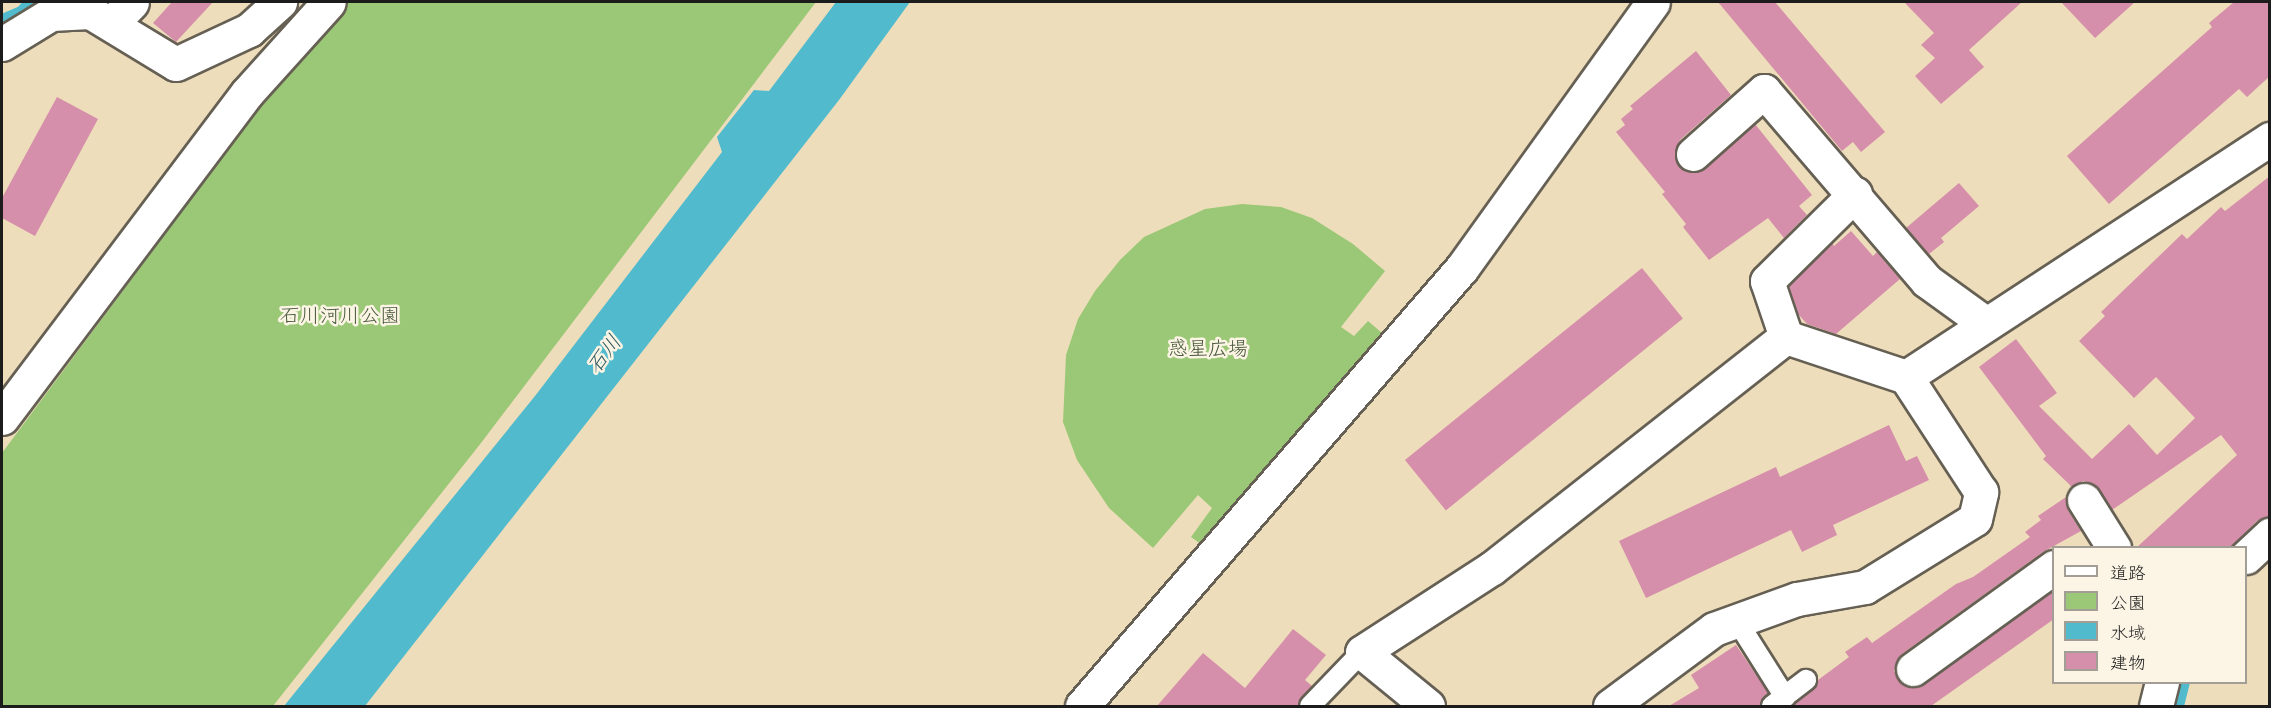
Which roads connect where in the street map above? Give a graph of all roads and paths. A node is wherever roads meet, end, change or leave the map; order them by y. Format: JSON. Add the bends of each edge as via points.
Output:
{"nodes":[{"id":1,"x":280,"y":2,"type":"edge"},
{"id":2,"x":1653,"y":2,"type":"edge"},
{"id":3,"x":318,"y":5,"type":"edge"},
{"id":4,"x":122,"y":13,"type":"edge"},
{"id":5,"x":2,"y":44,"type":"edge"},
{"id":6,"x":2270,"y":139,"type":"edge"},
{"id":7,"x":1693,"y":154,"type":"dead end"},
{"id":8,"x":1855,"y":194,"type":"junction"},
{"id":9,"x":1985,"y":323,"type":"junction"},
{"id":10,"x":1786,"y":337,"type":"junction"},
{"id":11,"x":1906,"y":377,"type":"junction"},
{"id":12,"x":2,"y":418,"type":"edge"},
{"id":13,"x":2084,"y":500,"type":"dead end"},
{"id":14,"x":2270,"y":535,"type":"edge"},
{"id":15,"x":2099,"y":542,"type":"edge"},
{"id":16,"x":2247,"y":556,"type":"edge"},
{"id":17,"x":2052,"y":568,"type":"edge"},
{"id":18,"x":1737,"y":621,"type":"junction"},
{"id":19,"x":1362,"y":652,"type":"junction"},
{"id":20,"x":1913,"y":669,"type":"dead end"},
{"id":21,"x":1806,"y":680,"type":"dead end"},
{"id":22,"x":2162,"y":684,"type":"edge"},
{"id":23,"x":1778,"y":702,"type":"edge"},
{"id":24,"x":1082,"y":706,"type":"edge"},
{"id":25,"x":1310,"y":706,"type":"edge"},
{"id":26,"x":1428,"y":706,"type":"edge"},
{"id":27,"x":1610,"y":706,"type":"edge"},
{"id":28,"x":2156,"y":706,"type":"edge"}],
"edges":[{"from":1,"to":4,"type":"street","via":[[249,30],[176,64]]},
{"from":2,"to":24,"type":"street","via":[[1462,268]]},
{"from":3,"to":12,"type":"street"},
{"from":4,"to":5,"type":"street","via":[[51,14]]},
{"from":6,"to":9,"type":"street"},
{"from":7,"to":8,"type":"street","via":[[1764,91]]},
{"from":8,"to":9,"type":"street","via":[[1927,281]]},
{"from":8,"to":10,"type":"street","via":[[1767,281]]},
{"from":9,"to":11,"type":"street"},
{"from":10,"to":11,"type":"street"},
{"from":10,"to":19,"type":"street","via":[[1492,568]]},
{"from":11,"to":18,"type":"street","via":[[1981,492],[1975,519],[1865,588],[1797,599]]},
{"from":13,"to":15,"type":"street"},
{"from":14,"to":16,"type":"street"},
{"from":17,"to":20,"type":"street"},
{"from":18,"to":23,"type":"lane"},
{"from":18,"to":27,"type":"street","via":[[1714,629]]},
{"from":19,"to":25,"type":"lane"},
{"from":19,"to":26,"type":"street"},
{"from":21,"to":23,"type":"lane"},
{"from":22,"to":28,"type":"street"}]}
